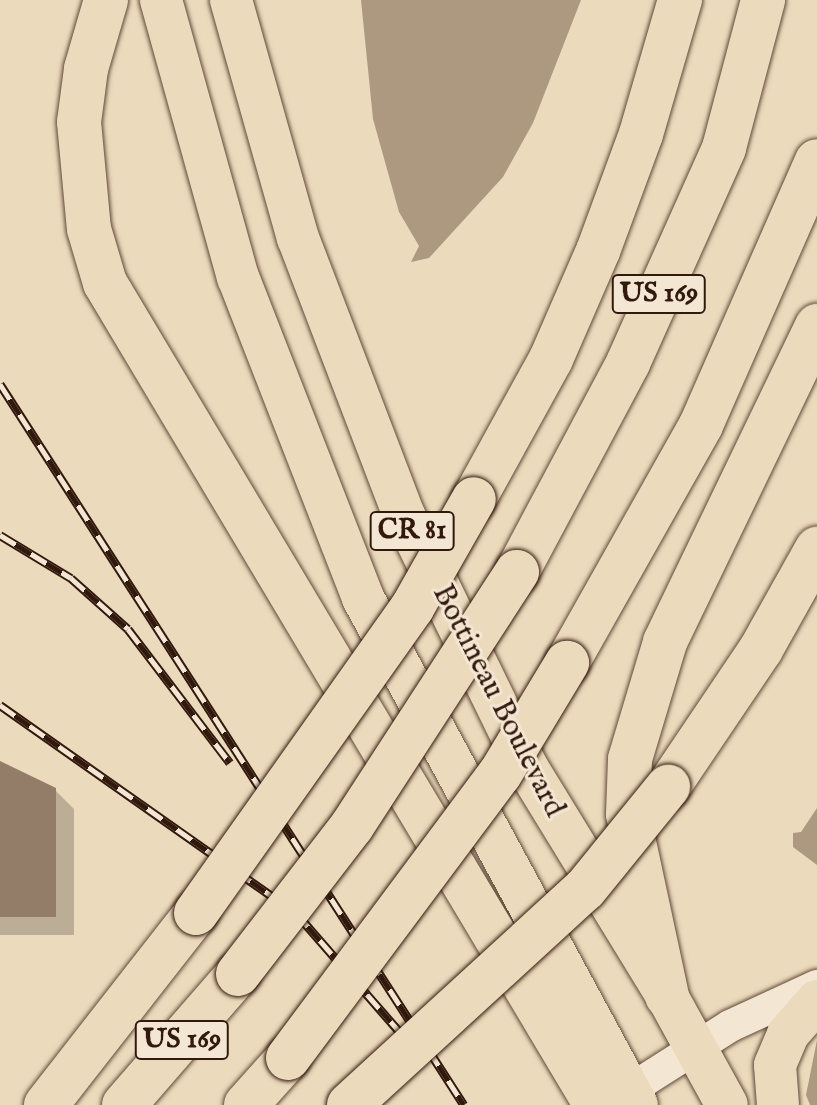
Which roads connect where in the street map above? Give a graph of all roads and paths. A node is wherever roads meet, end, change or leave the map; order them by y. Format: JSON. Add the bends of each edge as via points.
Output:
{"nodes":[{"id":1,"x":106,"y":0,"type":"edge"},
{"id":2,"x":161,"y":0,"type":"edge"},
{"id":3,"x":231,"y":0,"type":"edge"},
{"id":4,"x":680,"y":0,"type":"edge"},
{"id":5,"x":763,"y":0,"type":"edge"},
{"id":6,"x":817,"y":161,"type":"edge"},
{"id":7,"x":817,"y":326,"type":"edge"},
{"id":8,"x":817,"y":549,"type":"edge"},
{"id":9,"x":817,"y":986,"type":"edge"},
{"id":10,"x":667,"y":996,"type":"junction"},
{"id":11,"x":817,"y":1001,"type":"edge"},
{"id":12,"x":693,"y":1050,"type":"junction"},
{"id":13,"x":620,"y":1100,"type":"edge"},
{"id":14,"x":46,"y":1105,"type":"edge"},
{"id":15,"x":124,"y":1105,"type":"edge"},
{"id":16,"x":246,"y":1105,"type":"edge"},
{"id":17,"x":349,"y":1105,"type":"edge"},
{"id":18,"x":727,"y":1105,"type":"edge"},
{"id":19,"x":778,"y":1105,"type":"edge"}],
"edges":[{"from":1,"to":13,"type":"highway","via":[[86,69],[79,122],[89,229],[105,283],[126,325]]},
{"from":2,"to":13,"type":"highway","number":"CR 81","via":[[238,277],[363,598]]},
{"from":3,"to":10,"type":"highway","name":"Bottineau Boulevard","number":"CR 81","via":[[298,238],[404,515],[528,769]]},
{"from":4,"to":14,"type":"highway","bridge":true,"via":[[641,134],[598,251],[551,359],[474,499],[388,644],[196,913]]},
{"from":5,"to":15,"type":"highway","number":"US 169","bridge":true,"via":[[724,148],[628,363],[517,572],[352,826],[238,974]]},
{"from":6,"to":16,"type":"highway","number":"US 169","bridge":true,"via":[[701,425],[500,774],[288,1058]]},
{"from":7,"to":10,"type":"highway","via":[[665,642],[630,759],[628,814]]},
{"from":8,"to":17,"type":"highway","bridge":true,"via":[[761,649],[668,787],[585,889]]},
{"from":9,"to":12,"type":"street","via":[[730,1026]]},
{"from":10,"to":12,"type":"highway","name":"Bottineau Boulevard","number":"CR 81"},
{"from":11,"to":19,"type":"highway","via":[[788,1034],[775,1065]]},
{"from":12,"to":13,"type":"street"},
{"from":12,"to":18,"type":"highway","name":"Bottineau Boulevard","number":"CR 81"}]}
